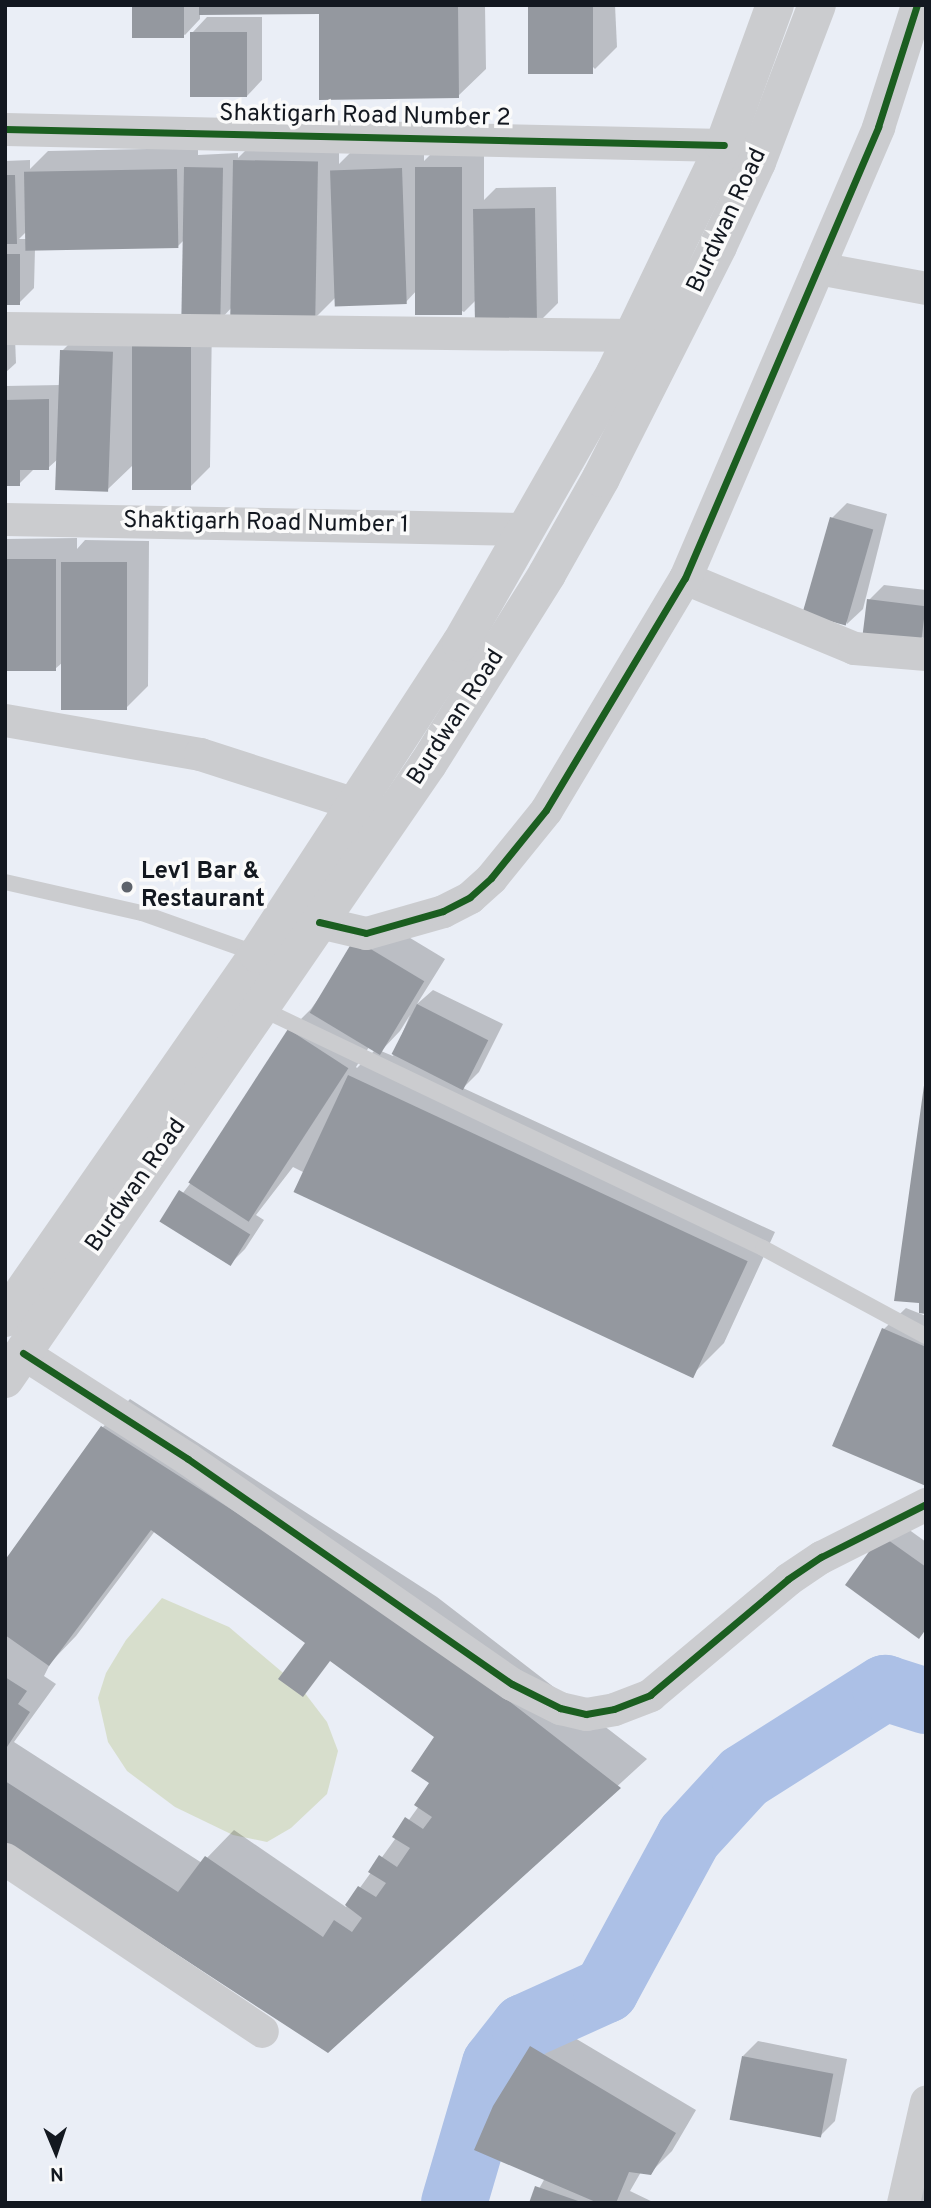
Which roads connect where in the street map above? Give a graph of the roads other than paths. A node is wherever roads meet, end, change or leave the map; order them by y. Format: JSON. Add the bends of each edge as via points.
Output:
{"nodes":[{"id":1,"x":775,"y":5,"type":"edge"},
{"id":2,"x":817,"y":5,"type":"edge"},
{"id":3,"x":917,"y":5,"type":"edge"},
{"id":4,"x":5,"y":129,"type":"edge"},
{"id":5,"x":724,"y":145,"type":"junction"},
{"id":6,"x":818,"y":268,"type":"junction"},
{"id":7,"x":926,"y":288,"type":"edge"},
{"id":8,"x":5,"y":328,"type":"edge"},
{"id":9,"x":634,"y":335,"type":"junction"},
{"id":10,"x":5,"y":519,"type":"edge"},
{"id":11,"x":527,"y":529,"type":"junction"},
{"id":12,"x":685,"y":578,"type":"junction"},
{"id":13,"x":926,"y":654,"type":"edge"},
{"id":14,"x":5,"y":720,"type":"edge"},
{"id":15,"x":358,"y":805,"type":"junction"},
{"id":16,"x":5,"y":882,"type":"edge"},
{"id":17,"x":319,"y":922,"type":"junction"},
{"id":18,"x":258,"y":954,"type":"junction"},
{"id":19,"x":260,"y":1008,"type":"junction"},
{"id":20,"x":5,"y":1318,"type":"edge"},
{"id":21,"x":926,"y":1336,"type":"edge"},
{"id":22,"x":14,"y":1366,"type":"edge"},
{"id":23,"x":926,"y":1504,"type":"edge"},
{"id":24,"x":5,"y":1859,"type":"edge"},
{"id":25,"x":262,"y":2031,"type":"dead end"},
{"id":26,"x":926,"y":2102,"type":"edge"},
{"id":27,"x":903,"y":2203,"type":"edge"}],
"edges":[{"from":1,"to":5,"type":"main road","name":"Burdwan Road"},
{"from":2,"to":17,"type":"main road","name":"Burdwan Road","via":[[729,222],[601,478],[495,661]]},
{"from":3,"to":6,"type":"street","via":[[878,127]]},
{"from":4,"to":5,"type":"street","name":"Shaktigarh Road Number 2"},
{"from":5,"to":9,"type":"main road","name":"Burdwan Road"},
{"from":6,"to":7,"type":"street"},
{"from":6,"to":12,"type":"street"},
{"from":8,"to":9,"type":"street"},
{"from":9,"to":11,"type":"main road","name":"Burdwan Road"},
{"from":10,"to":11,"type":"street","name":"Shaktigarh Road Number 1"},
{"from":11,"to":15,"type":"main road","name":"Burdwan Road"},
{"from":12,"to":13,"type":"street","via":[[854,648]]},
{"from":12,"to":17,"type":"street","via":[[546,810],[491,878],[470,897],[391,929],[366,933]]},
{"from":14,"to":15,"type":"street","via":[[200,754]]},
{"from":15,"to":18,"type":"main road","name":"Burdwan Road"},
{"from":16,"to":18,"type":"lane","via":[[142,913]]},
{"from":17,"to":19,"type":"main road","name":"Burdwan Road"},
{"from":18,"to":20,"type":"main road","name":"Burdwan Road"},
{"from":19,"to":21,"type":"lane","via":[[763,1248]]},
{"from":19,"to":22,"type":"main road","name":"Burdwan Road"},
{"from":22,"to":23,"type":"street","via":[[211,1475],[512,1684],[560,1708],[586,1714],[650,1695],[788,1579],[821,1557]]},
{"from":24,"to":25,"type":"street"},
{"from":26,"to":27,"type":"street"}]}
